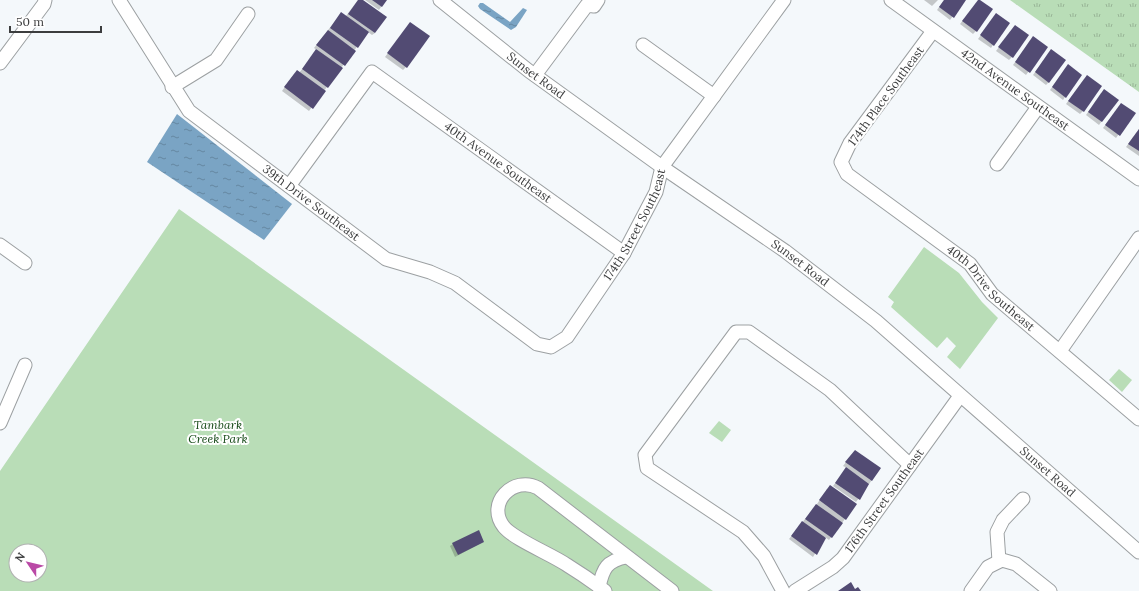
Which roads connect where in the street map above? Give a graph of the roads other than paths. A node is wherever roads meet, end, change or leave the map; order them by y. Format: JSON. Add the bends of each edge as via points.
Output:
{"nodes":[{"id":1,"x":119,"y":0,"type":"edge"},
{"id":2,"x":784,"y":0,"type":"edge"},
{"id":3,"x":891,"y":0,"type":"edge"},
{"id":4,"x":44,"y":2,"type":"edge"},
{"id":5,"x":447,"y":2,"type":"edge"},
{"id":6,"x":595,"y":2,"type":"edge"},
{"id":7,"x":248,"y":14,"type":"dead end"},
{"id":8,"x":933,"y":31,"type":"junction"},
{"id":9,"x":643,"y":45,"type":"dead end"},
{"id":10,"x":0,"y":62,"type":"edge"},
{"id":11,"x":535,"y":75,"type":"junction"},
{"id":12,"x":172,"y":87,"type":"junction"},
{"id":13,"x":714,"y":96,"type":"junction"},
{"id":14,"x":1038,"y":107,"type":"junction"},
{"id":15,"x":841,"y":162,"type":"joint"},
{"id":16,"x":997,"y":164,"type":"dead end"},
{"id":17,"x":662,"y":167,"type":"junction"},
{"id":18,"x":1139,"y":179,"type":"edge"},
{"id":19,"x":288,"y":186,"type":"junction"},
{"id":20,"x":1139,"y":238,"type":"edge"},
{"id":21,"x":0,"y":245,"type":"edge"},
{"id":22,"x":624,"y":253,"type":"junction"},
{"id":23,"x":25,"y":263,"type":"dead end"},
{"id":24,"x":552,"y":347,"type":"joint"},
{"id":25,"x":1060,"y":351,"type":"junction"},
{"id":26,"x":25,"y":365,"type":"dead end"},
{"id":27,"x":960,"y":396,"type":"junction"},
{"id":28,"x":1139,"y":419,"type":"edge"},
{"id":29,"x":0,"y":423,"type":"edge"},
{"id":30,"x":910,"y":465,"type":"junction"},
{"id":31,"x":1023,"y":500,"type":"dead end"},
{"id":32,"x":1139,"y":552,"type":"edge"},
{"id":33,"x":626,"y":557,"type":"junction"},
{"id":34,"x":1001,"y":560,"type":"junction"},
{"id":35,"x":602,"y":589,"type":"edge"},
{"id":36,"x":672,"y":591,"type":"edge"},
{"id":37,"x":783,"y":591,"type":"edge"},
{"id":38,"x":795,"y":591,"type":"edge"},
{"id":39,"x":972,"y":591,"type":"edge"},
{"id":40,"x":1050,"y":591,"type":"edge"}],
"edges":[{"from":1,"to":12,"type":"street","name":"39th Drive Southeast"},
{"from":2,"to":13,"type":"street","name":"174th Street Southeast"},
{"from":3,"to":8,"type":"street","name":"42nd Avenue Southeast"},
{"from":4,"to":10,"type":"street"},
{"from":5,"to":11,"type":"street","name":"Sunset Road"},
{"from":6,"to":11,"type":"street","via":[[587,5]]},
{"from":7,"to":12,"type":"street","via":[[216,60]]},
{"from":8,"to":14,"type":"street","name":"42nd Avenue Southeast"},
{"from":8,"to":15,"type":"street","name":"174th Place Southeast","via":[[850,143]]},
{"from":9,"to":13,"type":"street"},
{"from":11,"to":17,"type":"street","name":"Sunset Road"},
{"from":12,"to":19,"type":"street","name":"39th Drive Southeast","via":[[189,111]]},
{"from":13,"to":17,"type":"street","name":"174th Street Southeast"},
{"from":14,"to":16,"type":"street"},
{"from":14,"to":18,"type":"street","name":"42nd Avenue Southeast"},
{"from":15,"to":25,"type":"street","name":"40th Drive Southeast","via":[[847,174],[970,264],[992,294]]},
{"from":17,"to":22,"type":"street","name":"174th Street Southeast","via":[[656,192]]},
{"from":17,"to":27,"type":"street","name":"Sunset Road","via":[[785,251],[876,321]]},
{"from":19,"to":22,"type":"street","name":"40th Avenue Southeast","via":[[372,72]]},
{"from":19,"to":24,"type":"street","name":"39th Drive Southeast","via":[[386,259],[430,272],[454,283],[537,344]]},
{"from":20,"to":25,"type":"street"},
{"from":21,"to":23,"type":"street"},
{"from":22,"to":24,"type":"street","name":"174th Street Southeast","via":[[567,337]]},
{"from":25,"to":28,"type":"street","name":"40th Drive Southeast"},
{"from":26,"to":29,"type":"street"},
{"from":27,"to":30,"type":"street","name":"176th Street Southeast"},
{"from":27,"to":32,"type":"street","name":"Sunset Road"},
{"from":30,"to":37,"type":"street","via":[[830,390],[749,332],[736,332],[645,455],[647,468],[743,532],[764,556]]},
{"from":30,"to":38,"type":"street","name":"176th Street Southeast","via":[[843,558]]},
{"from":31,"to":34,"type":"street","via":[[1003,520],[997,532]]},
{"from":33,"to":35,"type":"street","via":[[615,559],[602,572]]},
{"from":33,"to":35,"type":"street","via":[[531,484],[517,485],[502,495],[498,502],[499,518],[508,531],[567,565]]},
{"from":33,"to":36,"type":"street"},
{"from":34,"to":39,"type":"street","via":[[988,567]]},
{"from":34,"to":40,"type":"street","via":[[1016,564]]}]}
